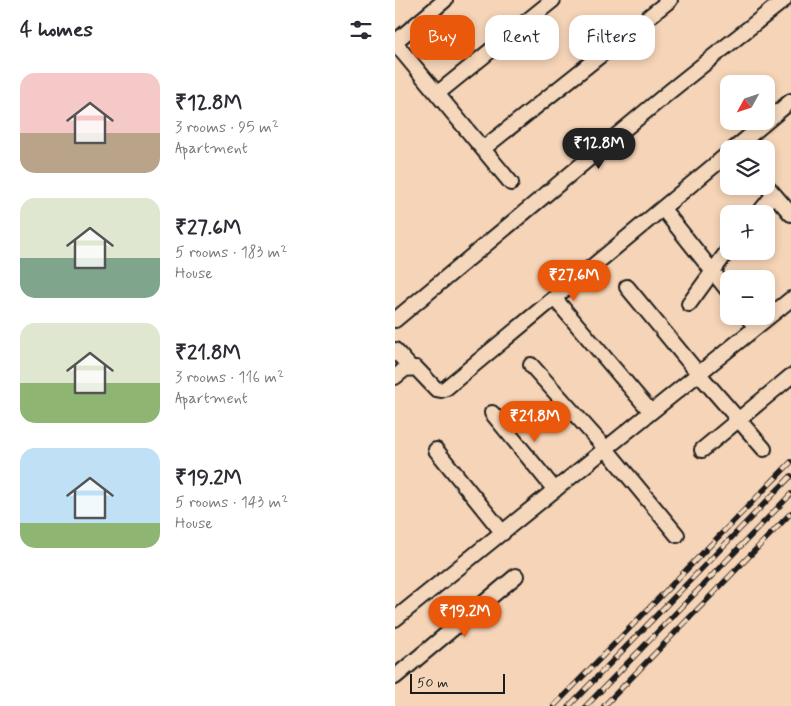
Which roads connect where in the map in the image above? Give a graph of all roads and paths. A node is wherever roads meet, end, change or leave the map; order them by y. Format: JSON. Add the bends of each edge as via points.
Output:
{"nodes":[{"id":1,"x":445,"y":0,"type":"edge"},
{"id":2,"x":553,"y":0,"type":"edge"},
{"id":3,"x":670,"y":0,"type":"edge"},
{"id":4,"x":785,"y":0,"type":"edge"},
{"id":5,"x":395,"y":43,"type":"edge"},
{"id":6,"x":438,"y":93,"type":"junction"},
{"id":7,"x":791,"y":101,"type":"edge"},
{"id":8,"x":745,"y":140,"type":"edge"},
{"id":9,"x":484,"y":148,"type":"junction"},
{"id":10,"x":720,"y":161,"type":"edge"},
{"id":11,"x":511,"y":183,"type":"dead end"},
{"id":12,"x":774,"y":195,"type":"edge"},
{"id":13,"x":663,"y":209,"type":"junction"},
{"id":14,"x":791,"y":214,"type":"edge"},
{"id":15,"x":720,"y":260,"type":"edge"},
{"id":16,"x":712,"y":269,"type":"junction"},
{"id":17,"x":720,"y":280,"type":"edge"},
{"id":18,"x":627,"y":287,"type":"dead end"},
{"id":19,"x":555,"y":299,"type":"junction"},
{"id":20,"x":791,"y":299,"type":"edge"},
{"id":21,"x":689,"y":304,"type":"dead end"},
{"id":22,"x":775,"y":308,"type":"edge"},
{"id":23,"x":395,"y":320,"type":"edge"},
{"id":24,"x":748,"y":325,"type":"edge"},
{"id":25,"x":395,"y":350,"type":"edge"},
{"id":26,"x":531,"y":365,"type":"dead end"},
{"id":27,"x":411,"y":368,"type":"junction"},
{"id":28,"x":698,"y":374,"type":"junction"},
{"id":29,"x":791,"y":376,"type":"edge"},
{"id":30,"x":395,"y":377,"type":"edge"},
{"id":31,"x":651,"y":412,"type":"junction"},
{"id":32,"x":492,"y":413,"type":"dead end"},
{"id":33,"x":739,"y":420,"type":"junction"},
{"id":34,"x":764,"y":448,"type":"dead end"},
{"id":35,"x":606,"y":449,"type":"junction"},
{"id":36,"x":436,"y":450,"type":"dead end"},
{"id":37,"x":702,"y":450,"type":"dead end"},
{"id":38,"x":555,"y":490,"type":"junction"},
{"id":39,"x":503,"y":532,"type":"junction"},
{"id":40,"x":677,"y":535,"type":"dead end"},
{"id":41,"x":516,"y":576,"type":"dead end"},
{"id":42,"x":395,"y":619,"type":"edge"},
{"id":43,"x":395,"y":677,"type":"edge"}],
"edges":[{"from":1,"to":5,"type":"street"},
{"from":2,"to":6,"type":"street"},
{"from":3,"to":9,"type":"street"},
{"from":4,"to":23,"type":"street"},
{"from":5,"to":6,"type":"street"},
{"from":6,"to":9,"type":"street"},
{"from":7,"to":8,"type":"street"},
{"from":9,"to":11,"type":"street"},
{"from":10,"to":13,"type":"street"},
{"from":12,"to":14,"type":"street"},
{"from":13,"to":16,"type":"street"},
{"from":13,"to":19,"type":"street"},
{"from":15,"to":16,"type":"street"},
{"from":16,"to":17,"type":"street"},
{"from":16,"to":21,"type":"street"},
{"from":18,"to":28,"type":"street"},
{"from":19,"to":27,"type":"street","via":[[441,390],[436,389],[416,368]]},
{"from":19,"to":31,"type":"street"},
{"from":20,"to":22,"type":"street"},
{"from":24,"to":28,"type":"street"},
{"from":25,"to":27,"type":"street"},
{"from":26,"to":35,"type":"street"},
{"from":27,"to":30,"type":"street"},
{"from":28,"to":31,"type":"street"},
{"from":28,"to":33,"type":"street"},
{"from":29,"to":33,"type":"street"},
{"from":31,"to":35,"type":"street"},
{"from":32,"to":38,"type":"street"},
{"from":33,"to":34,"type":"street"},
{"from":33,"to":37,"type":"street"},
{"from":35,"to":38,"type":"street"},
{"from":35,"to":40,"type":"street"},
{"from":36,"to":39,"type":"street"},
{"from":38,"to":39,"type":"street"},
{"from":39,"to":42,"type":"street"},
{"from":41,"to":43,"type":"street"}]}
